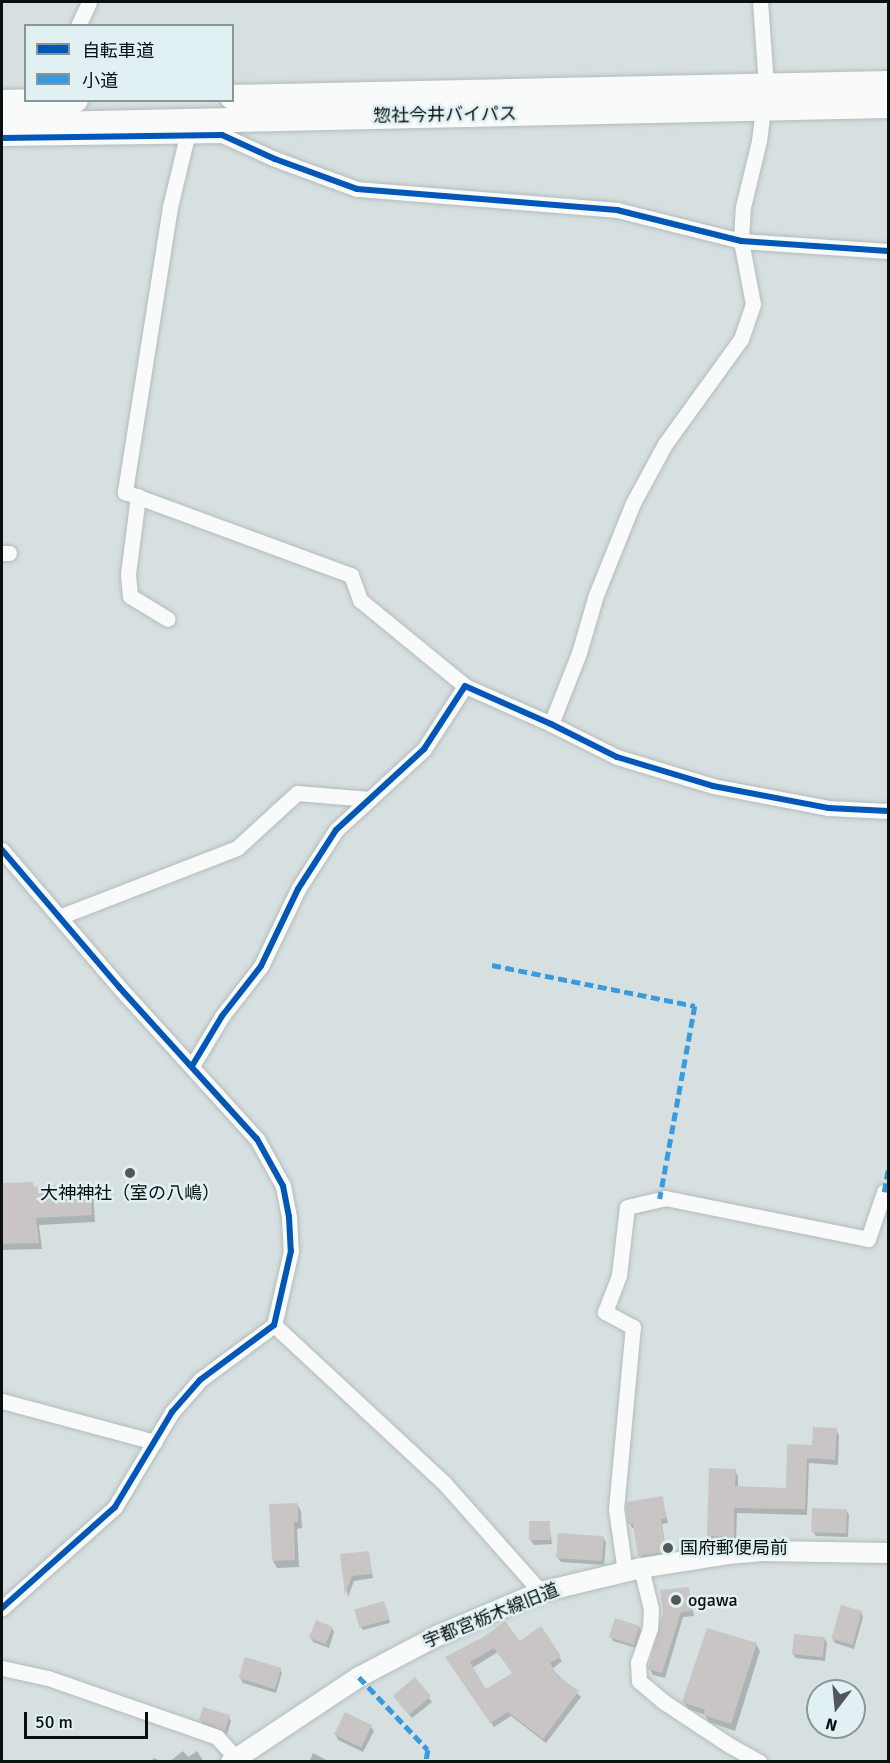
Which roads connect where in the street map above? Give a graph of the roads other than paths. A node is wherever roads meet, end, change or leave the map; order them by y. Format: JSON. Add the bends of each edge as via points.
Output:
{"nodes":[{"id":1,"x":89,"y":2,"type":"edge"},
{"id":2,"x":760,"y":2,"type":"edge"},
{"id":3,"x":79,"y":24,"type":"edge"},
{"id":4,"x":888,"y":83,"type":"edge"},
{"id":5,"x":764,"y":96,"type":"junction"},
{"id":6,"x":234,"y":97,"type":"edge"},
{"id":7,"x":24,"y":101,"type":"edge"},
{"id":8,"x":2,"y":102,"type":"edge"},
{"id":9,"x":25,"y":102,"type":"edge"},
{"id":10,"x":888,"y":106,"type":"edge"},
{"id":11,"x":6,"y":129,"type":"edge"},
{"id":12,"x":188,"y":136,"type":"junction"},
{"id":13,"x":741,"y":241,"type":"junction"},
{"id":14,"x":888,"y":251,"type":"edge"},
{"id":15,"x":138,"y":496,"type":"junction"},
{"id":16,"x":168,"y":619,"type":"dead end"},
{"id":17,"x":465,"y":686,"type":"junction"},
{"id":18,"x":551,"y":724,"type":"junction"},
{"id":19,"x":370,"y":799,"type":"junction"},
{"id":20,"x":888,"y":811,"type":"edge"},
{"id":21,"x":2,"y":850,"type":"edge"},
{"id":22,"x":59,"y":917,"type":"junction"},
{"id":23,"x":192,"y":1066,"type":"junction"},
{"id":24,"x":888,"y":1193,"type":"edge"},
{"id":25,"x":274,"y":1325,"type":"junction"},
{"id":26,"x":2,"y":1401,"type":"edge"},
{"id":27,"x":155,"y":1442,"type":"junction"},
{"id":28,"x":888,"y":1553,"type":"edge"},
{"id":29,"x":633,"y":1570,"type":"junction"},
{"id":30,"x":541,"y":1592,"type":"junction"},
{"id":31,"x":2,"y":1608,"type":"edge"},
{"id":32,"x":2,"y":1668,"type":"edge"},
{"id":33,"x":234,"y":1760,"type":"edge"},
{"id":34,"x":760,"y":1761,"type":"edge"}],
"edges":[{"from":1,"to":3,"type":"street"},
{"from":2,"to":5,"type":"street"},
{"from":4,"to":5,"type":"main road","name":"惣社今井バイパス"},
{"from":5,"to":6,"type":"main road","name":"惣社今井バイパス"},
{"from":5,"to":10,"type":"main road","name":"惣社今井バイパス"},
{"from":5,"to":11,"type":"main road","name":"惣社今井バイパス"},
{"from":5,"to":13,"type":"street","via":[[759,141],[743,207]]},
{"from":7,"to":8,"type":"main road"},
{"from":9,"to":11,"type":"street"},
{"from":11,"to":12,"type":"street"},
{"from":12,"to":13,"type":"street","via":[[222,135],[357,189],[617,210]]},
{"from":12,"to":15,"type":"street","via":[[170,207],[125,492]]},
{"from":13,"to":14,"type":"street"},
{"from":13,"to":18,"type":"street","via":[[753,304],[741,339],[665,444],[633,503]]},
{"from":15,"to":16,"type":"street","via":[[128,574],[130,596]]},
{"from":15,"to":17,"type":"street","via":[[351,575],[360,600]]},
{"from":17,"to":18,"type":"street"},
{"from":17,"to":19,"type":"street","via":[[424,749]]},
{"from":18,"to":20,"type":"street","via":[[617,757],[713,786],[828,808]]},
{"from":19,"to":22,"type":"street","via":[[297,793],[237,848]]},
{"from":19,"to":23,"type":"street","via":[[336,830],[298,889],[261,966],[222,1016]]},
{"from":21,"to":22,"type":"street"},
{"from":22,"to":23,"type":"street"},
{"from":23,"to":25,"type":"street","via":[[257,1139],[283,1186],[291,1251]]},
{"from":24,"to":29,"type":"street","via":[[884,1192],[868,1239],[664,1198],[627,1207],[619,1275],[605,1312],[633,1327],[616,1509]]},
{"from":25,"to":27,"type":"street","via":[[200,1380],[172,1412]]},
{"from":25,"to":30,"type":"street","via":[[445,1485]]},
{"from":26,"to":27,"type":"street"},
{"from":27,"to":31,"type":"street","via":[[116,1507]]},
{"from":28,"to":29,"type":"street","name":"宇都宮栃木線旧道","via":[[762,1551]]},
{"from":29,"to":30,"type":"street","name":"宇都宮栃木線旧道"},
{"from":29,"to":34,"type":"street","via":[[651,1609],[650,1628],[638,1662],[639,1681],[664,1702]]},
{"from":30,"to":33,"type":"street","name":"宇都宮栃木線旧道","via":[[439,1635],[359,1677]]},
{"from":32,"to":33,"type":"street","via":[[48,1678],[217,1737]]}]}
